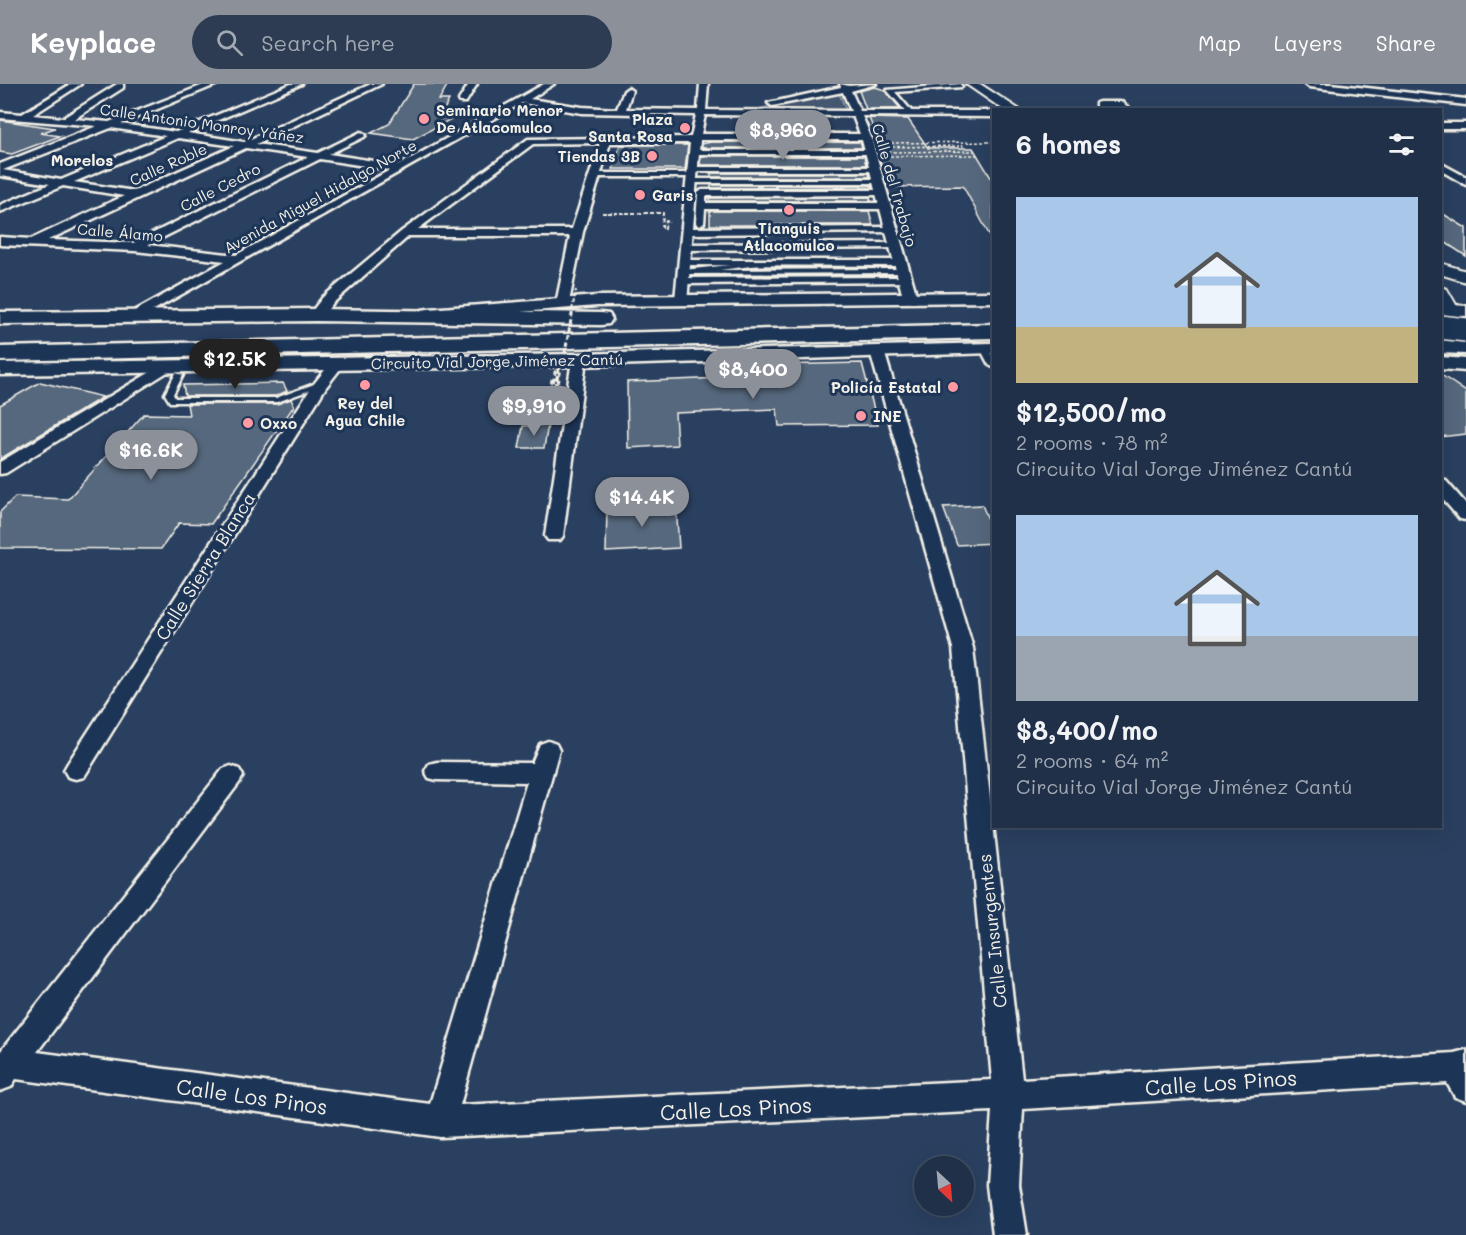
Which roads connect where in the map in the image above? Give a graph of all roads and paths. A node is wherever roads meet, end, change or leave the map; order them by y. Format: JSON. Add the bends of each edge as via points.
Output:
{"nodes":[{"id":1,"x":77,"y":84,"type":"edge"},
{"id":2,"x":214,"y":84,"type":"edge"},
{"id":3,"x":298,"y":84,"type":"edge"},
{"id":4,"x":378,"y":84,"type":"edge"},
{"id":5,"x":473,"y":84,"type":"edge"},
{"id":6,"x":550,"y":84,"type":"edge"},
{"id":7,"x":704,"y":84,"type":"edge"},
{"id":8,"x":872,"y":84,"type":"edge"},
{"id":9,"x":876,"y":84,"type":"edge"},
{"id":10,"x":1309,"y":84,"type":"edge"},
{"id":11,"x":1404,"y":84,"type":"edge"},
{"id":12,"x":963,"y":85,"type":"edge"},
{"id":13,"x":120,"y":86,"type":"dead end"},
{"id":14,"x":845,"y":86,"type":"edge"},
{"id":15,"x":891,"y":90,"type":"junction"},
{"id":16,"x":628,"y":91,"type":"dead end"},
{"id":17,"x":1433,"y":98,"type":"junction"},
{"id":18,"x":1444,"y":99,"type":"junction"},
{"id":19,"x":463,"y":100,"type":"dead end"},
{"id":20,"x":519,"y":100,"type":"junction"},
{"id":21,"x":1466,"y":102,"type":"edge"},
{"id":22,"x":1099,"y":105,"type":"dead end"},
{"id":23,"x":1010,"y":108,"type":"edge"},
{"id":24,"x":1125,"y":108,"type":"edge"},
{"id":25,"x":1466,"y":108,"type":"edge"},
{"id":26,"x":582,"y":110,"type":"junction"},
{"id":27,"x":992,"y":111,"type":"edge"},
{"id":28,"x":621,"y":112,"type":"junction"},
{"id":29,"x":702,"y":112,"type":"junction"},
{"id":30,"x":721,"y":112,"type":"junction"},
{"id":31,"x":856,"y":112,"type":"junction"},
{"id":32,"x":992,"y":112,"type":"edge"},
{"id":33,"x":909,"y":113,"type":"junction"},
{"id":34,"x":0,"y":115,"type":"edge"},
{"id":35,"x":25,"y":116,"type":"junction"},
{"id":36,"x":68,"y":119,"type":"junction"},
{"id":37,"x":578,"y":120,"type":"dead end"},
{"id":38,"x":112,"y":124,"type":"junction"},
{"id":39,"x":1442,"y":126,"type":"edge"},
{"id":40,"x":1466,"y":126,"type":"edge"},
{"id":41,"x":180,"y":135,"type":"junction"},
{"id":42,"x":361,"y":135,"type":"dead end"},
{"id":43,"x":606,"y":140,"type":"junction"},
{"id":44,"x":934,"y":142,"type":"junction"},
{"id":45,"x":961,"y":142,"type":"junction"},
{"id":46,"x":992,"y":142,"type":"edge"},
{"id":47,"x":892,"y":143,"type":"junction"},
{"id":48,"x":911,"y":143,"type":"junction"},
{"id":49,"x":249,"y":144,"type":"junction"},
{"id":50,"x":913,"y":146,"type":"junction"},
{"id":51,"x":936,"y":146,"type":"junction"},
{"id":52,"x":894,"y":147,"type":"junction"},
{"id":53,"x":869,"y":151,"type":"junction"},
{"id":54,"x":975,"y":151,"type":"dead end"},
{"id":55,"x":319,"y":154,"type":"junction"},
{"id":56,"x":978,"y":155,"type":"dead end"},
{"id":57,"x":890,"y":156,"type":"dead end"},
{"id":58,"x":699,"y":161,"type":"junction"},
{"id":59,"x":858,"y":167,"type":"junction"},
{"id":60,"x":1442,"y":167,"type":"edge"},
{"id":61,"x":0,"y":168,"type":"edge"},
{"id":62,"x":400,"y":168,"type":"junction"},
{"id":63,"x":812,"y":170,"type":"junction"},
{"id":64,"x":0,"y":173,"type":"edge"},
{"id":65,"x":761,"y":173,"type":"junction"},
{"id":66,"x":595,"y":175,"type":"junction"},
{"id":67,"x":1466,"y":182,"type":"edge"},
{"id":68,"x":63,"y":183,"type":"junction"},
{"id":69,"x":881,"y":193,"type":"junction"},
{"id":70,"x":136,"y":195,"type":"junction"},
{"id":71,"x":690,"y":200,"type":"junction"},
{"id":72,"x":0,"y":208,"type":"edge"},
{"id":73,"x":870,"y":211,"type":"dead end"},
{"id":74,"x":597,"y":213,"type":"dead end"},
{"id":75,"x":669,"y":228,"type":"dead end"},
{"id":76,"x":577,"y":232,"type":"junction"},
{"id":77,"x":406,"y":233,"type":"junction"},
{"id":78,"x":691,"y":238,"type":"junction"},
{"id":79,"x":0,"y":241,"type":"edge"},
{"id":80,"x":35,"y":241,"type":"junction"},
{"id":81,"x":135,"y":247,"type":"junction"},
{"id":82,"x":766,"y":255,"type":"junction"},
{"id":83,"x":825,"y":255,"type":"junction"},
{"id":84,"x":899,"y":256,"type":"junction"},
{"id":85,"x":237,"y":259,"type":"junction"},
{"id":86,"x":1442,"y":269,"type":"edge"},
{"id":87,"x":1464,"y":279,"type":"edge"},
{"id":88,"x":1442,"y":284,"type":"edge"},
{"id":89,"x":576,"y":290,"type":"dead end"},
{"id":90,"x":992,"y":297,"type":"edge"},
{"id":91,"x":682,"y":300,"type":"junction"},
{"id":92,"x":563,"y":303,"type":"junction"},
{"id":93,"x":1446,"y":312,"type":"edge"},
{"id":94,"x":992,"y":313,"type":"edge"},
{"id":95,"x":316,"y":315,"type":"junction"},
{"id":96,"x":136,"y":316,"type":"junction"},
{"id":97,"x":393,"y":316,"type":"junction"},
{"id":98,"x":0,"y":318,"type":"edge"},
{"id":99,"x":1466,"y":325,"type":"edge"},
{"id":100,"x":1466,"y":330,"type":"edge"},
{"id":101,"x":1466,"y":339,"type":"edge"},
{"id":102,"x":1442,"y":346,"type":"edge"},
{"id":103,"x":1466,"y":347,"type":"edge"},
{"id":104,"x":991,"y":348,"type":"edge"},
{"id":105,"x":877,"y":351,"type":"junction"},
{"id":106,"x":0,"y":354,"type":"edge"},
{"id":107,"x":579,"y":360,"type":"junction"},
{"id":108,"x":1442,"y":363,"type":"edge"},
{"id":109,"x":266,"y":364,"type":"joint"},
{"id":110,"x":337,"y":364,"type":"junction"},
{"id":111,"x":1466,"y":364,"type":"edge"},
{"id":112,"x":169,"y":365,"type":"junction"},
{"id":113,"x":29,"y":368,"type":"junction"},
{"id":114,"x":0,"y":369,"type":"edge"},
{"id":115,"x":0,"y":385,"type":"edge"},
{"id":116,"x":320,"y":385,"type":"junction"},
{"id":117,"x":554,"y":394,"type":"dead end"},
{"id":118,"x":0,"y":469,"type":"edge"},
{"id":119,"x":1442,"y":487,"type":"edge"},
{"id":120,"x":1466,"y":515,"type":"edge"},
{"id":121,"x":554,"y":536,"type":"dead end"},
{"id":122,"x":76,"y":770,"type":"dead end"},
{"id":123,"x":437,"y":771,"type":"dead end"},
{"id":124,"x":231,"y":776,"type":"dead end"},
{"id":125,"x":4,"y":1069,"type":"edge"},
{"id":126,"x":1462,"y":1073,"type":"edge"},
{"id":127,"x":1009,"y":1095,"type":"junction"},
{"id":128,"x":440,"y":1121,"type":"junction"},
{"id":129,"x":1010,"y":1235,"type":"edge"}],
"edges":[{"from":1,"to":35,"type":"street"},
{"from":2,"to":38,"type":"street"},
{"from":3,"to":41,"type":"street"},
{"from":4,"to":49,"type":"street","name":"Calle Roble"},
{"from":5,"to":19,"type":"street"},
{"from":6,"to":20,"type":"street","name":"Avenida Miguel Hidalgo Norte"},
{"from":7,"to":29,"type":"street"},
{"from":8,"to":14,"type":"street"},
{"from":9,"to":15,"type":"street"},
{"from":10,"to":17,"type":"street"},
{"from":11,"to":17,"type":"street"},
{"from":12,"to":15,"type":"street"},
{"from":12,"to":23,"type":"main road"},
{"from":12,"to":27,"type":"main road"},
{"from":13,"to":36,"type":"street"},
{"from":14,"to":30,"type":"street"},
{"from":14,"to":31,"type":"street","name":"Calle del Trabajo"},
{"from":15,"to":33,"type":"street"},
{"from":16,"to":28,"type":"street"},
{"from":17,"to":18,"type":"street"},
{"from":18,"to":21,"type":"street"},
{"from":18,"to":25,"type":"street"},
{"from":20,"to":26,"type":"street"},
{"from":20,"to":62,"type":"street","name":"Avenida Miguel Hidalgo Norte"},
{"from":22,"to":24,"type":"street"},
{"from":26,"to":28,"type":"street"},
{"from":26,"to":37,"type":"street"},
{"from":28,"to":29,"type":"street"},
{"from":29,"to":30,"type":"street"},
{"from":29,"to":58,"type":"street"},
{"from":30,"to":31,"type":"street"},
{"from":31,"to":33,"type":"street"},
{"from":31,"to":53,"type":"street","name":"Calle del Trabajo"},
{"from":32,"to":33,"type":"street"},
{"from":34,"to":35,"type":"street","name":"Calle Antonio Monroy Yáñez"},
{"from":35,"to":36,"type":"street","name":"Calle Antonio Monroy Yáñez"},
{"from":36,"to":38,"type":"street","name":"Calle Antonio Monroy Yáñez"},
{"from":38,"to":41,"type":"street","name":"Calle Antonio Monroy Yáñez"},
{"from":38,"to":61,"type":"street"},
{"from":39,"to":40,"type":"street"},
{"from":41,"to":49,"type":"street","name":"Calle Antonio Monroy Yáñez"},
{"from":41,"to":68,"type":"street"},
{"from":42,"to":55,"type":"street","name":"Calle Cedro"},
{"from":43,"to":58,"type":"street"},
{"from":43,"to":66,"type":"street"},
{"from":43,"to":77,"type":"street","via":[[572,136],[531,141]]},
{"from":44,"to":45,"type":"path"},
{"from":44,"to":48,"type":"path"},
{"from":44,"to":51,"type":"path"},
{"from":45,"to":46,"type":"path"},
{"from":45,"to":51,"type":"path","via":[[963,146]]},
{"from":47,"to":48,"type":"path"},
{"from":47,"to":52,"type":"path"},
{"from":47,"to":53,"type":"path"},
{"from":48,"to":50,"type":"path"},
{"from":49,"to":55,"type":"street","name":"Calle Antonio Monroy Yáñez"},
{"from":49,"to":70,"type":"street","name":"Calle Roble"},
{"from":50,"to":51,"type":"path"},
{"from":50,"to":52,"type":"path"},
{"from":52,"to":53,"type":"path"},
{"from":53,"to":54,"type":"path"},
{"from":53,"to":59,"type":"street"},
{"from":53,"to":59,"type":"street"},
{"from":53,"to":59,"type":"street"},
{"from":53,"to":69,"type":"street","name":"Calle del Trabajo"},
{"from":55,"to":62,"type":"street","name":"Calle Antonio Monroy Yáñez"},
{"from":55,"to":81,"type":"street","name":"Calle Cedro"},
{"from":56,"to":57,"type":"path"},
{"from":58,"to":65,"type":"street"},
{"from":58,"to":65,"type":"street"},
{"from":58,"to":65,"type":"street"},
{"from":58,"to":65,"type":"street"},
{"from":58,"to":66,"type":"street"},
{"from":58,"to":71,"type":"street"},
{"from":59,"to":63,"type":"street"},
{"from":59,"to":63,"type":"street"},
{"from":59,"to":63,"type":"street"},
{"from":59,"to":63,"type":"street"},
{"from":59,"to":69,"type":"street"},
{"from":59,"to":69,"type":"street"},
{"from":59,"to":73,"type":"street"},
{"from":60,"to":67,"type":"street"},
{"from":62,"to":85,"type":"street","name":"Avenida Miguel Hidalgo Norte"},
{"from":63,"to":65,"type":"street"},
{"from":63,"to":65,"type":"street"},
{"from":63,"to":65,"type":"street"},
{"from":63,"to":65,"type":"street"},
{"from":63,"to":65,"type":"street","via":[[819,215]]},
{"from":63,"to":69,"type":"street"},
{"from":64,"to":68,"type":"street"},
{"from":65,"to":78,"type":"street"},
{"from":65,"to":78,"type":"street"},
{"from":66,"to":76,"type":"street"},
{"from":68,"to":70,"type":"street"},
{"from":68,"to":72,"type":"street"},
{"from":69,"to":84,"type":"street","name":"Calle del Trabajo"},
{"from":70,"to":80,"type":"street","name":"Calle Roble"},
{"from":71,"to":78,"type":"street"},
{"from":71,"to":78,"type":"street"},
{"from":74,"to":75,"type":"path","via":[[663,213],[662,228],[670,221]]},
{"from":76,"to":77,"type":"street"},
{"from":76,"to":92,"type":"street"},
{"from":77,"to":95,"type":"street","via":[[328,300]]},
{"from":78,"to":82,"type":"street"},
{"from":78,"to":82,"type":"street"},
{"from":78,"to":82,"type":"street"},
{"from":78,"to":82,"type":"street"},
{"from":78,"to":84,"type":"street"},
{"from":78,"to":84,"type":"lane"},
{"from":78,"to":91,"type":"street"},
{"from":79,"to":80,"type":"street","name":"Calle Álamo"},
{"from":80,"to":81,"type":"street","name":"Calle Álamo"},
{"from":81,"to":85,"type":"street","name":"Calle Álamo"},
{"from":82,"to":83,"type":"street"},
{"from":82,"to":83,"type":"street"},
{"from":82,"to":83,"type":"street"},
{"from":82,"to":83,"type":"street"},
{"from":83,"to":84,"type":"street"},
{"from":83,"to":84,"type":"street"},
{"from":83,"to":84,"type":"street"},
{"from":83,"to":84,"type":"street"},
{"from":84,"to":90,"type":"street"},
{"from":84,"to":91,"type":"street"},
{"from":85,"to":96,"type":"street","name":"Avenida Miguel Hidalgo Norte"},
{"from":86,"to":87,"type":"main road"},
{"from":87,"to":88,"type":"main road"},
{"from":89,"to":117,"type":"path","bridge":true,"via":[[558,397],[553,397],[555,387],[557,368],[561,368],[556,395],[551,395],[556,367],[560,367],[558,376],[556,385]]},
{"from":91,"to":92,"type":"street"},
{"from":92,"to":97,"type":"street"},
{"from":93,"to":99,"type":"main road","bridge":true},
{"from":93,"to":100,"type":"main road","bridge":true},
{"from":93,"to":101,"type":"main road"},
{"from":94,"to":97,"type":"main road","via":[[665,320]]},
{"from":95,"to":96,"type":"main road"},
{"from":95,"to":97,"type":"main road"},
{"from":96,"to":98,"type":"main road"},
{"from":102,"to":103,"type":"main road"},
{"from":104,"to":105,"type":"street","name":"Circuito Vial Jorge Jiménez Cantú"},
{"from":104,"to":112,"type":"main road","name":"Circuito Vial Jorge Jiménez Cantú"},
{"from":105,"to":107,"type":"street","name":"Circuito Vial Jorge Jiménez Cantú"},
{"from":105,"to":127,"type":"street","name":"Calle Insurgentes","via":[[963,648]]},
{"from":106,"to":112,"type":"main road","name":"Circuito Vial Jorge Jiménez Cantú"},
{"from":107,"to":110,"type":"street","name":"Circuito Vial Jorge Jiménez Cantú"},
{"from":107,"to":121,"type":"street"},
{"from":108,"to":111,"type":"street"},
{"from":109,"to":110,"type":"street","name":"Circuito Vial Jorge Jiménez Cantú"},
{"from":109,"to":112,"type":"main road"},
{"from":110,"to":116,"type":"street","name":"Calle Sierra Blanca"},
{"from":112,"to":113,"type":"street","name":"Circuito Vial Jorge Jiménez Cantú"},
{"from":112,"to":116,"type":"lane","via":[[173,400],[277,400]]},
{"from":112,"to":118,"type":"street"},
{"from":113,"to":114,"type":"street","name":"Circuito Vial Jorge Jiménez Cantú"},
{"from":113,"to":115,"type":"street"},
{"from":116,"to":122,"type":"street","name":"Calle Sierra Blanca"},
{"from":119,"to":120,"type":"street"},
{"from":123,"to":128,"type":"street","via":[[544,762]]},
{"from":124,"to":125,"type":"street"},
{"from":125,"to":128,"type":"street","name":"Calle Los Pinos"},
{"from":126,"to":127,"type":"street","name":"Calle Los Pinos"},
{"from":127,"to":128,"type":"street","name":"Calle Los Pinos"},
{"from":127,"to":129,"type":"street","name":"Calle Insurgentes","via":[[1003,1185]]}]}
